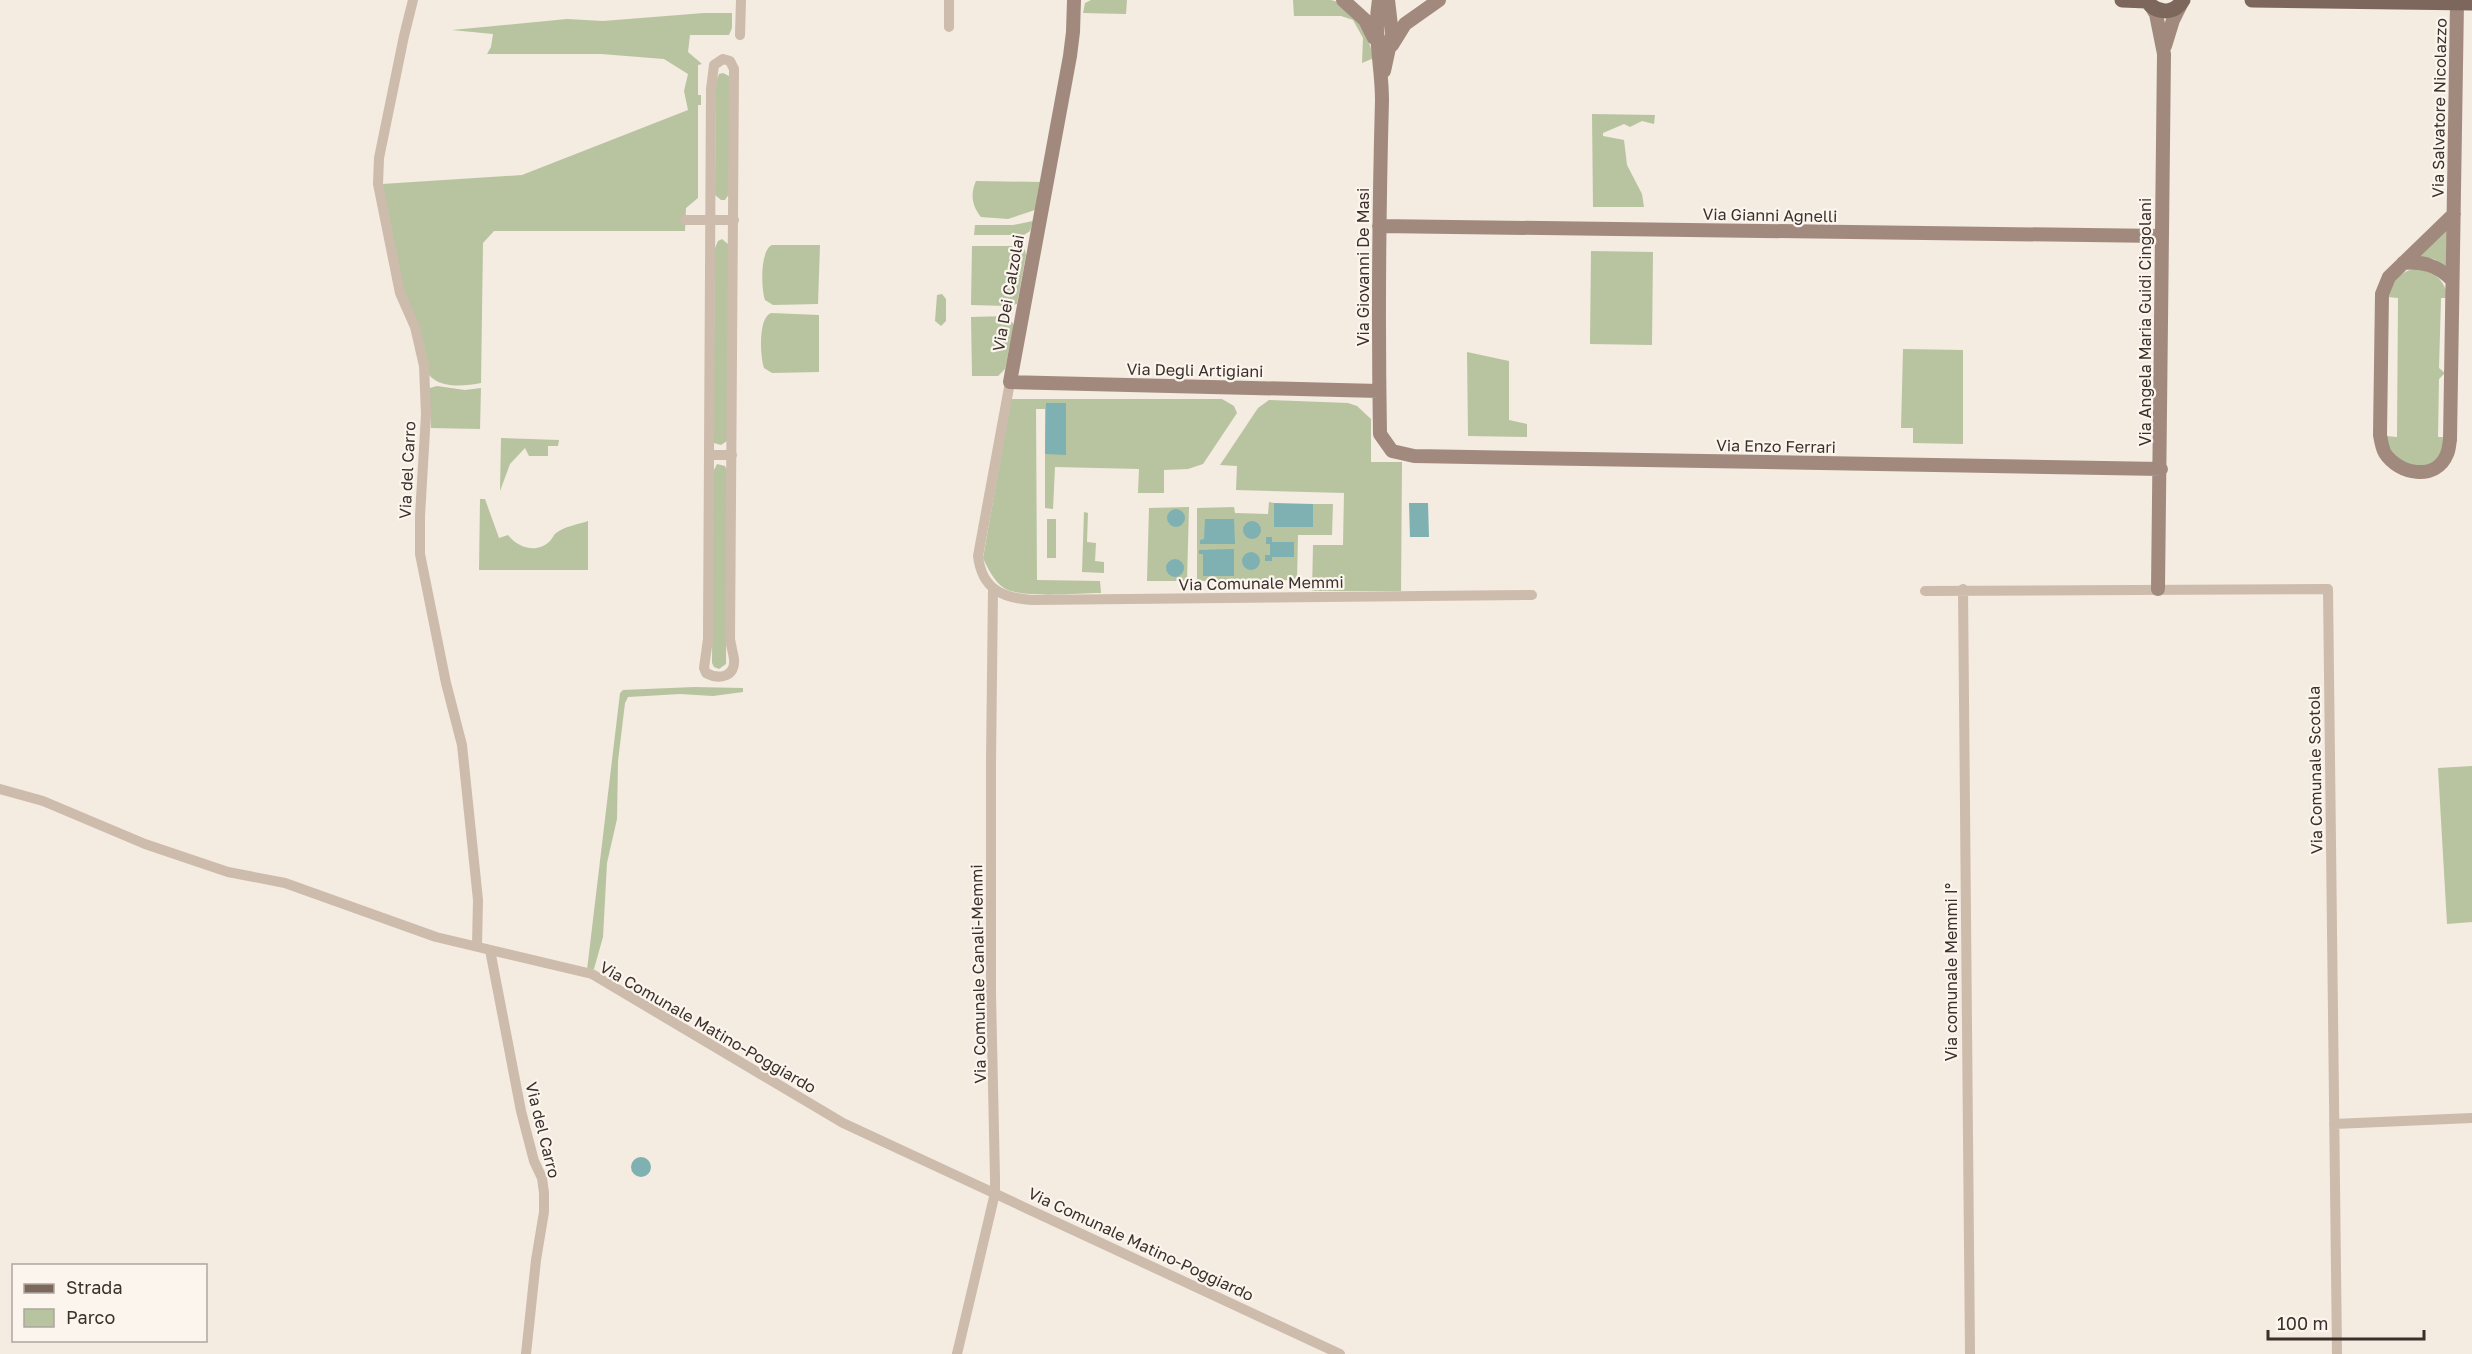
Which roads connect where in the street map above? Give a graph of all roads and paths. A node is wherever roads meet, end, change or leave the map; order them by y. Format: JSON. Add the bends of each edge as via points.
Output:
{"nodes":[{"id":1,"x":413,"y":0,"type":"edge"},
{"id":2,"x":741,"y":0,"type":"edge"},
{"id":3,"x":950,"y":0,"type":"edge"},
{"id":4,"x":1074,"y":0,"type":"edge"},
{"id":5,"x":1343,"y":0,"type":"edge"},
{"id":6,"x":1379,"y":0,"type":"edge"},
{"id":7,"x":1388,"y":0,"type":"edge"},
{"id":8,"x":1439,"y":0,"type":"edge"},
{"id":9,"x":2122,"y":0,"type":"edge"},
{"id":10,"x":2252,"y":0,"type":"edge"},
{"id":11,"x":2184,"y":1,"type":"edge"},
{"id":12,"x":2148,"y":2,"type":"edge"},
{"id":13,"x":2411,"y":2,"type":"edge"},
{"id":14,"x":2464,"y":3,"type":"edge"},
{"id":15,"x":949,"y":27,"type":"dead end"},
{"id":16,"x":740,"y":35,"type":"dead end"},
{"id":17,"x":1383,"y":49,"type":"junction"},
{"id":18,"x":2164,"y":54,"type":"junction"},
{"id":19,"x":2454,"y":214,"type":"junction"},
{"id":20,"x":685,"y":220,"type":"dead end"},
{"id":21,"x":711,"y":220,"type":"junction"},
{"id":22,"x":734,"y":220,"type":"junction"},
{"id":23,"x":1379,"y":226,"type":"junction"},
{"id":24,"x":2161,"y":236,"type":"junction"},
{"id":25,"x":2403,"y":263,"type":"junction"},
{"id":26,"x":2452,"y":280,"type":"junction"},
{"id":27,"x":1010,"y":382,"type":"junction"},
{"id":28,"x":1379,"y":391,"type":"junction"},
{"id":29,"x":1392,"y":450,"type":"joint"},
{"id":30,"x":709,"y":455,"type":"junction"},
{"id":31,"x":732,"y":455,"type":"junction"},
{"id":32,"x":2161,"y":469,"type":"junction"},
{"id":33,"x":993,"y":589,"type":"junction"},
{"id":34,"x":1963,"y":589,"type":"junction"},
{"id":35,"x":2158,"y":589,"type":"junction"},
{"id":36,"x":1925,"y":591,"type":"dead end"},
{"id":37,"x":1532,"y":595,"type":"dead end"},
{"id":38,"x":0,"y":789,"type":"edge"},
{"id":39,"x":477,"y":946,"type":"junction"},
{"id":40,"x":490,"y":950,"type":"junction"},
{"id":41,"x":2472,"y":1118,"type":"edge"},
{"id":42,"x":2334,"y":1124,"type":"junction"},
{"id":43,"x":995,"y":1193,"type":"junction"},
{"id":44,"x":526,"y":1354,"type":"edge"},
{"id":45,"x":957,"y":1354,"type":"edge"},
{"id":46,"x":1340,"y":1354,"type":"edge"},
{"id":47,"x":1970,"y":1354,"type":"edge"},
{"id":48,"x":2337,"y":1354,"type":"edge"}],
"edges":[{"from":1,"to":39,"type":"street","name":"Via del Carro","via":[[378,184],[400,293],[415,327],[424,366],[426,414],[420,554],[462,745],[478,900]]},
{"from":2,"to":16,"type":"street"},
{"from":3,"to":15,"type":"street"},
{"from":4,"to":27,"type":"street","name":"Via Dei Calzolai","via":[[1070,56]]},
{"from":5,"to":17,"type":"street","via":[[1365,20]]},
{"from":6,"to":17,"type":"street","via":[[1377,17]]},
{"from":7,"to":17,"type":"street","via":[[1391,17]]},
{"from":8,"to":17,"type":"street","via":[[1405,24]]},
{"from":9,"to":12,"type":"main road"},
{"from":10,"to":13,"type":"main road"},
{"from":11,"to":12,"type":"main road","via":[[2170,11],[2157,10]]},
{"from":11,"to":18,"type":"street","via":[[2173,20]]},
{"from":12,"to":18,"type":"street","via":[[2156,14]]},
{"from":13,"to":14,"type":"main road"},
{"from":14,"to":19,"type":"street","name":"Via Salvatore Nicolazzo"},
{"from":17,"to":23,"type":"street","name":"Via Giovanni De Masi"},
{"from":18,"to":24,"type":"street","name":"Via Angela Maria Guidi Cingolani"},
{"from":19,"to":25,"type":"street","name":"Via Salvatore Nicolazzo"},
{"from":19,"to":26,"type":"street","name":"Via Salvatore Nicolazzo"},
{"from":20,"to":21,"type":"street"},
{"from":21,"to":22,"type":"street"},
{"from":21,"to":22,"type":"street","via":[[712,69],[723,59],[730,61],[734,69]]},
{"from":21,"to":30,"type":"street"},
{"from":22,"to":31,"type":"street"},
{"from":23,"to":24,"type":"street","name":"Via Gianni Agnelli"},
{"from":23,"to":28,"type":"street","name":"Via Giovanni De Masi"},
{"from":24,"to":32,"type":"street","name":"Via Angela Maria Guidi Cingolani"},
{"from":25,"to":26,"type":"street","via":[[2428,264]]},
{"from":25,"to":26,"type":"street","name":"Via Salvatore Nicolazzo","via":[[2389,277],[2382,294],[2380,435],[2383,451],[2393,464],[2414,474],[2437,468],[2447,456]]},
{"from":27,"to":28,"type":"street","name":"Via Degli Artigiani"},
{"from":27,"to":33,"type":"street","name":"Via Dei Calzolai","via":[[978,556],[983,575]]},
{"from":28,"to":29,"type":"street","name":"Via Giovanni De Masi","via":[[1380,434]]},
{"from":29,"to":32,"type":"street","name":"Via Enzo Ferrari","via":[[1414,456]]},
{"from":30,"to":31,"type":"street"},
{"from":30,"to":31,"type":"street","via":[[705,668],[706,673],[717,678],[728,676],[734,660],[730,639]]},
{"from":32,"to":35,"type":"street","name":"Via Angela Maria Guidi Cingolani"},
{"from":33,"to":37,"type":"street","name":"Via Comunale Memmi","via":[[1007,597],[1032,600]]},
{"from":33,"to":43,"type":"street","name":"Via Comunale Canali-Memmi"},
{"from":34,"to":35,"type":"street","name":"Via Comunale Scotola"},
{"from":34,"to":36,"type":"street","name":"Via Comunale Scotola"},
{"from":34,"to":47,"type":"street","name":"Via comunale Memmi I°"},
{"from":35,"to":42,"type":"street","name":"Via Comunale Scotola","via":[[2328,589]]},
{"from":38,"to":39,"type":"street","name":"Via Comunale Matino-Poggiardo","via":[[43,801],[145,844],[228,872],[285,883],[436,938]]},
{"from":39,"to":40,"type":"street","name":"Via Comunale Matino-Poggiardo"},
{"from":40,"to":43,"type":"street","name":"Via Comunale Matino-Poggiardo","via":[[592,975],[843,1123]]},
{"from":40,"to":44,"type":"street","name":"Via del Carro","via":[[521,1111],[544,1193]]},
{"from":41,"to":42,"type":"street"},
{"from":42,"to":48,"type":"street","name":"Via Comunale Scotola"},
{"from":43,"to":45,"type":"street","name":"Via Comunale Canali-Memmi"},
{"from":43,"to":46,"type":"street","name":"Via Comunale Matino-Poggiardo"}]}
